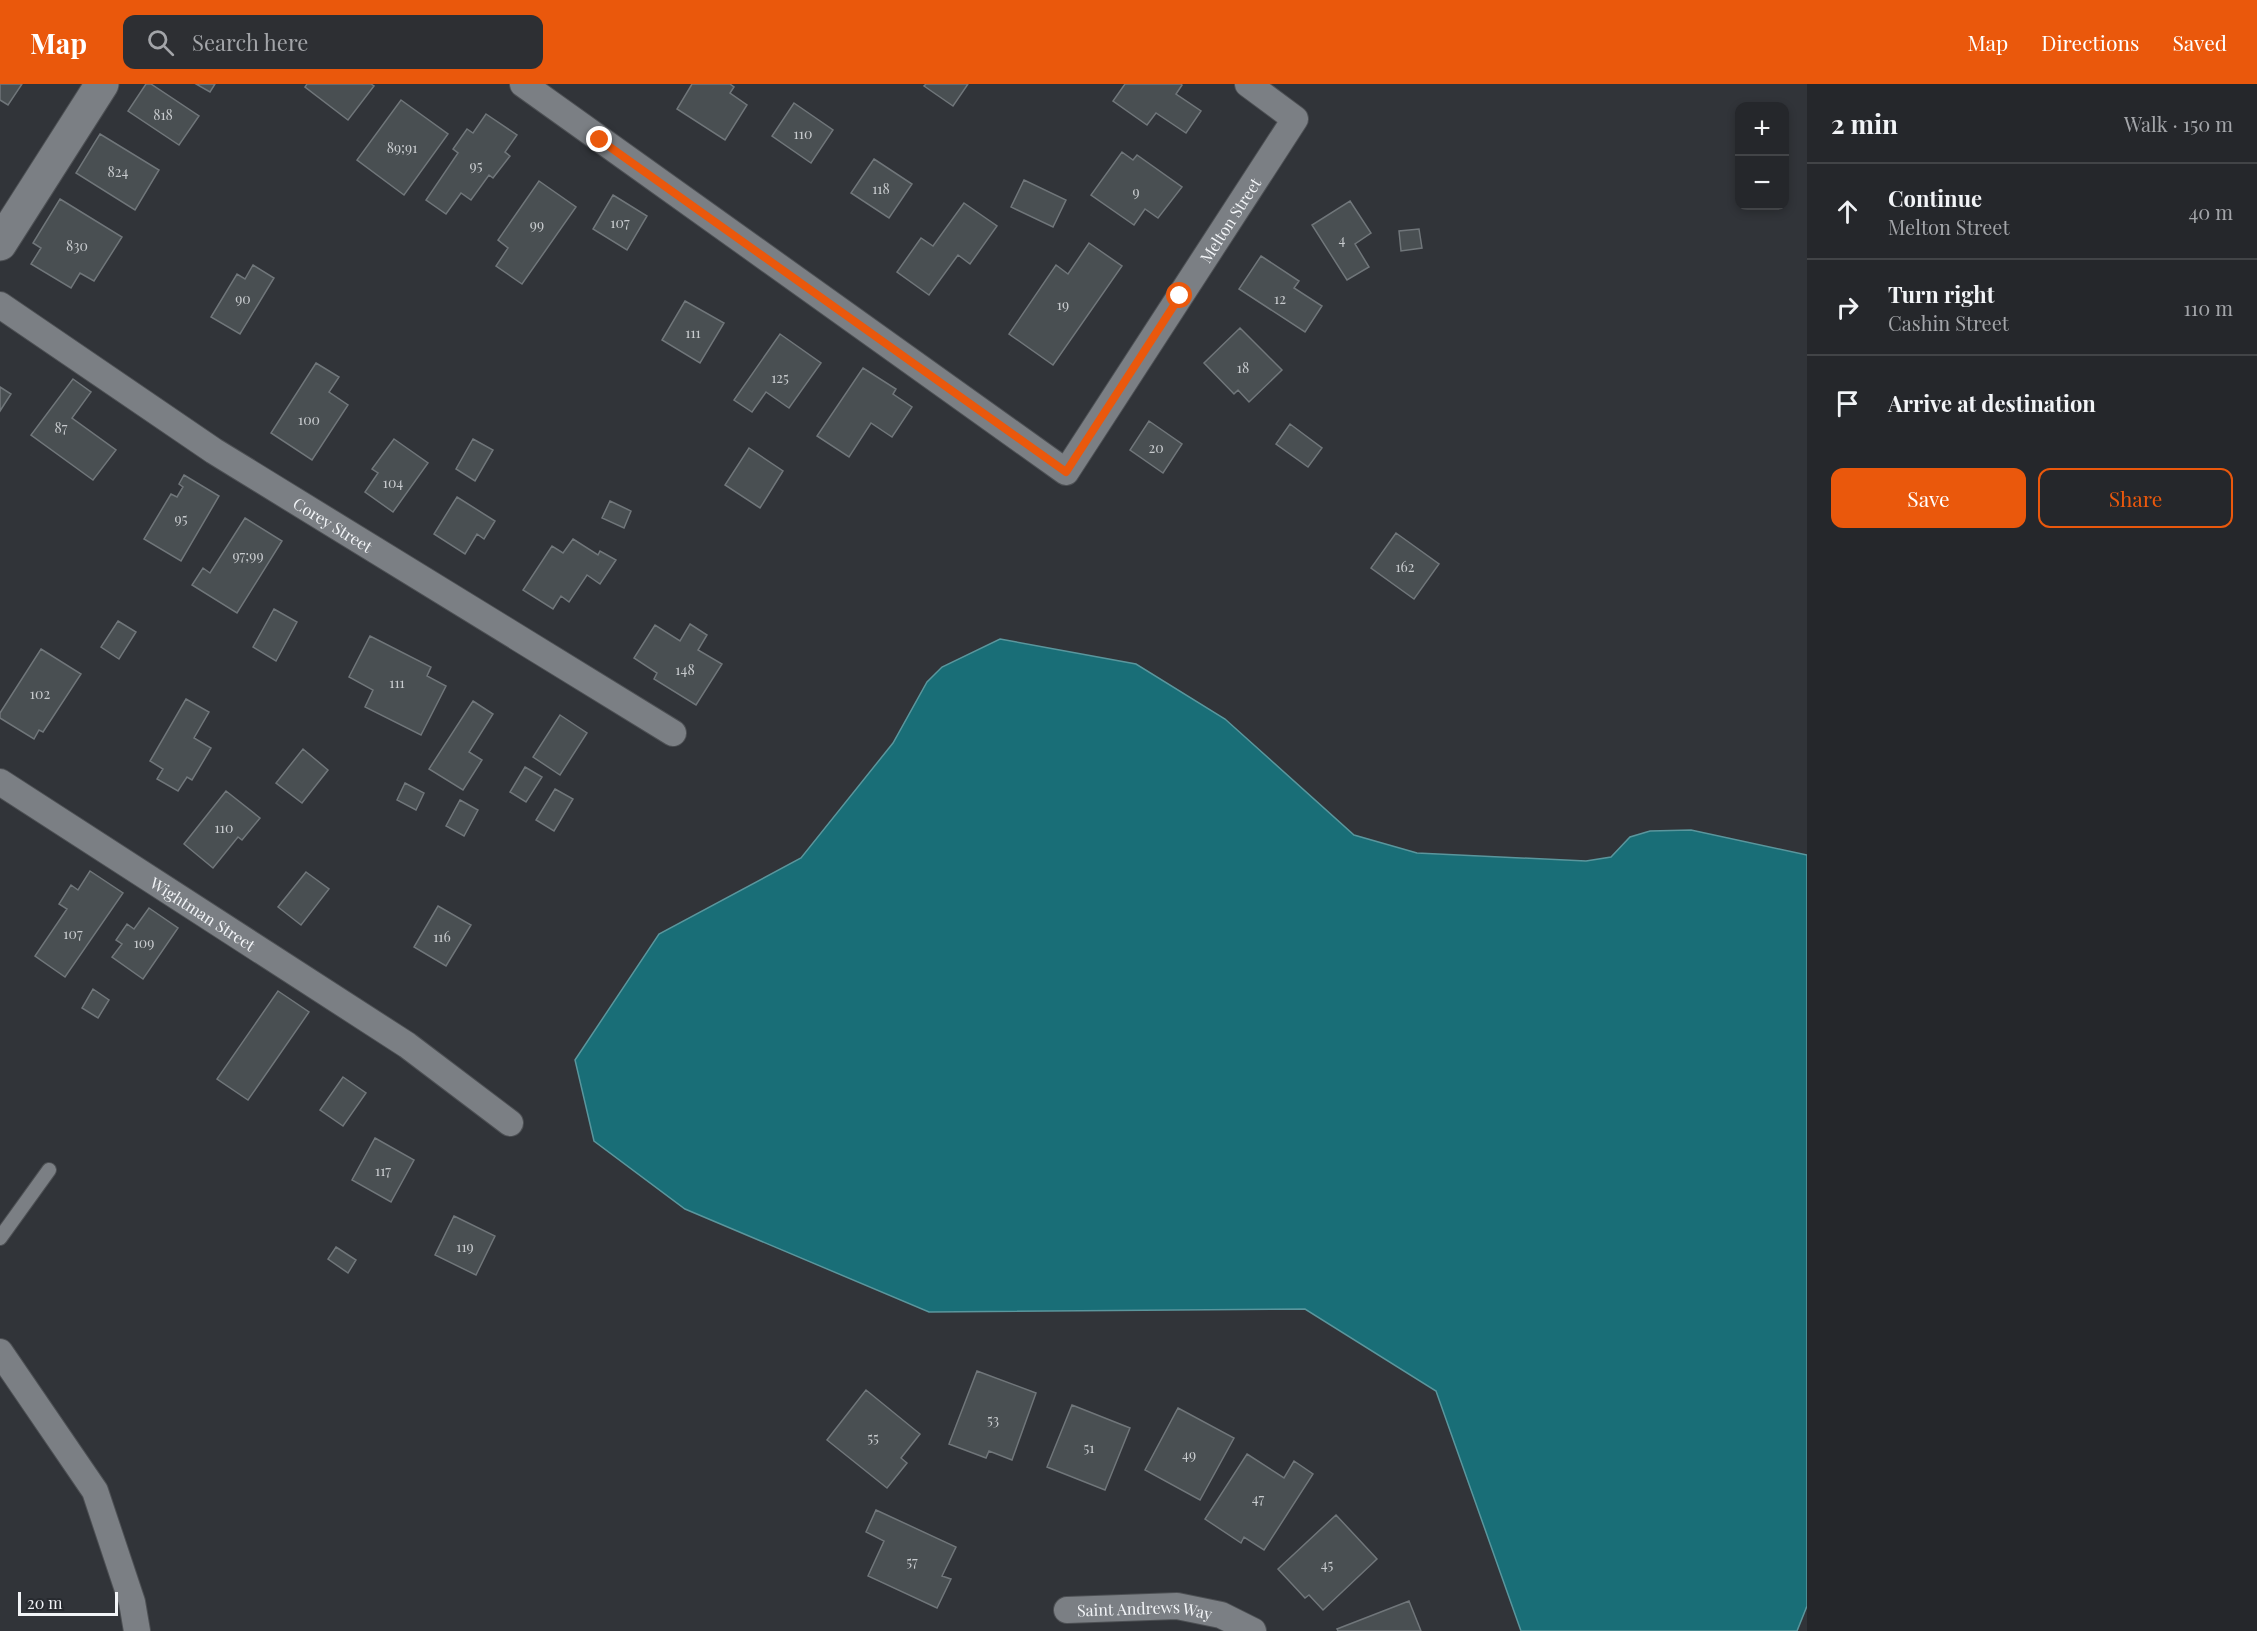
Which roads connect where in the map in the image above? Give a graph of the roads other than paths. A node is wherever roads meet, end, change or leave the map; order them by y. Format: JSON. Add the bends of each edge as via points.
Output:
{"nodes":[{"id":1,"x":102,"y":84,"type":"edge"},
{"id":2,"x":522,"y":84,"type":"edge"},
{"id":3,"x":1248,"y":84,"type":"edge"},
{"id":4,"x":0,"y":244,"type":"edge"},
{"id":5,"x":0,"y":305,"type":"edge"},
{"id":6,"x":673,"y":734,"type":"dead end"},
{"id":7,"x":0,"y":782,"type":"edge"},
{"id":8,"x":510,"y":1123,"type":"dead end"},
{"id":9,"x":49,"y":1170,"type":"dead end"},
{"id":10,"x":0,"y":1238,"type":"edge"},
{"id":11,"x":0,"y":1352,"type":"edge"},
{"id":12,"x":1067,"y":1610,"type":"dead end"},
{"id":13,"x":137,"y":1631,"type":"edge"},
{"id":14,"x":1253,"y":1631,"type":"edge"}],
"edges":[{"from":1,"to":4,"type":"main road"},
{"from":2,"to":3,"type":"street","name":"Melton Street","via":[[1066,472],[1295,119]]},
{"from":5,"to":6,"type":"street","name":"Corey Street","via":[[214,451]]},
{"from":7,"to":8,"type":"street","name":"Wightman Street","via":[[407,1045]]},
{"from":9,"to":10,"type":"lane"},
{"from":11,"to":13,"type":"street","via":[[95,1491],[132,1602]]},
{"from":12,"to":14,"type":"street","name":"Saint Andrews Way","via":[[1178,1606],[1221,1615]]}]}
